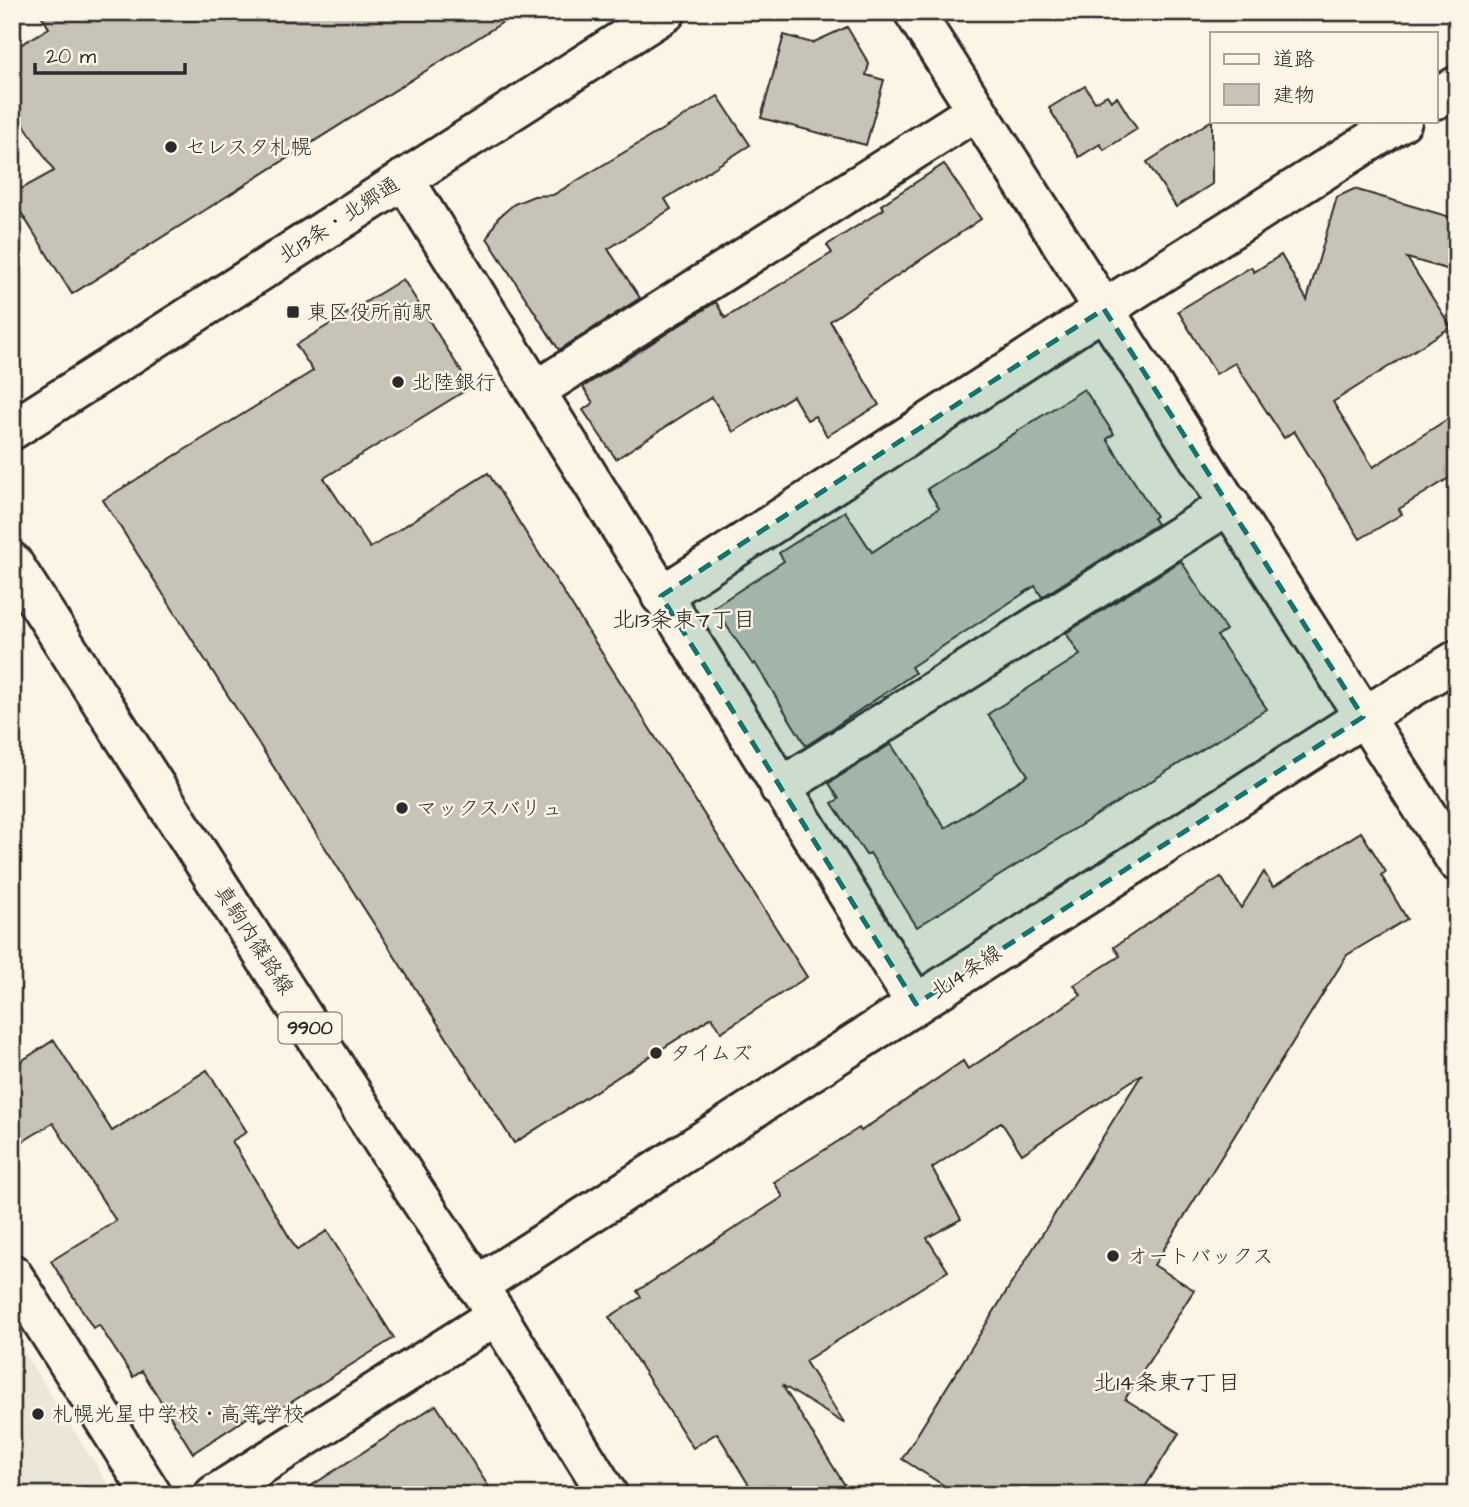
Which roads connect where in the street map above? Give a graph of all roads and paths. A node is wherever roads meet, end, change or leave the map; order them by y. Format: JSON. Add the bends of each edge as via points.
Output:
{"nodes":[{"id":1,"x":666,"y":12,"type":"edge"},
{"id":2,"x":914,"y":12,"type":"edge"},
{"id":3,"x":1457,"y":86,"type":"edge"},
{"id":4,"x":1438,"y":98,"type":"edge"},
{"id":5,"x":977,"y":110,"type":"junction"},
{"id":6,"x":1400,"y":122,"type":"edge"},
{"id":7,"x":404,"y":178,"type":"junction"},
{"id":8,"x":1104,"y":309,"type":"junction"},
{"id":9,"x":535,"y":391,"type":"junction"},
{"id":10,"x":12,"y":430,"type":"edge"},
{"id":11,"x":1230,"y":504,"type":"junction"},
{"id":12,"x":12,"y":562,"type":"edge"},
{"id":13,"x":661,"y":596,"type":"junction"},
{"id":14,"x":1457,"y":660,"type":"edge"},
{"id":15,"x":1363,"y":717,"type":"junction"},
{"id":16,"x":780,"y":788,"type":"junction"},
{"id":17,"x":1457,"y":862,"type":"edge"},
{"id":18,"x":916,"y":1004,"type":"junction"},
{"id":19,"x":12,"y":1274,"type":"edge"},
{"id":20,"x":487,"y":1301,"type":"junction"},
{"id":21,"x":152,"y":1495,"type":"edge"},
{"id":22,"x":214,"y":1495,"type":"edge"},
{"id":23,"x":608,"y":1495,"type":"edge"}],
"edges":[{"from":1,"to":7,"type":"street","name":"北13条・北郷通"},
{"from":2,"to":5,"type":"street"},
{"from":3,"to":4,"type":"street"},
{"from":5,"to":8,"type":"street"},
{"from":5,"to":9,"type":"street"},
{"from":6,"to":8,"type":"street"},
{"from":7,"to":9,"type":"street"},
{"from":7,"to":10,"type":"street","name":"北13条・北郷通"},
{"from":8,"to":11,"type":"street"},
{"from":8,"to":13,"type":"street"},
{"from":9,"to":13,"type":"street"},
{"from":11,"to":15,"type":"street"},
{"from":11,"to":16,"type":"street"},
{"from":12,"to":20,"type":"street","name":"真駒内篠路線","number":"9900"},
{"from":13,"to":16,"type":"street"},
{"from":14,"to":15,"type":"street","name":"北14条線"},
{"from":15,"to":17,"type":"street"},
{"from":15,"to":18,"type":"street","name":"北14条線"},
{"from":16,"to":18,"type":"street"},
{"from":18,"to":20,"type":"street","name":"北14条線"},
{"from":19,"to":21,"type":"street"},
{"from":20,"to":22,"type":"street","name":"北14条線"},
{"from":20,"to":23,"type":"street","name":"真駒内篠路線","number":"9900"}]}
